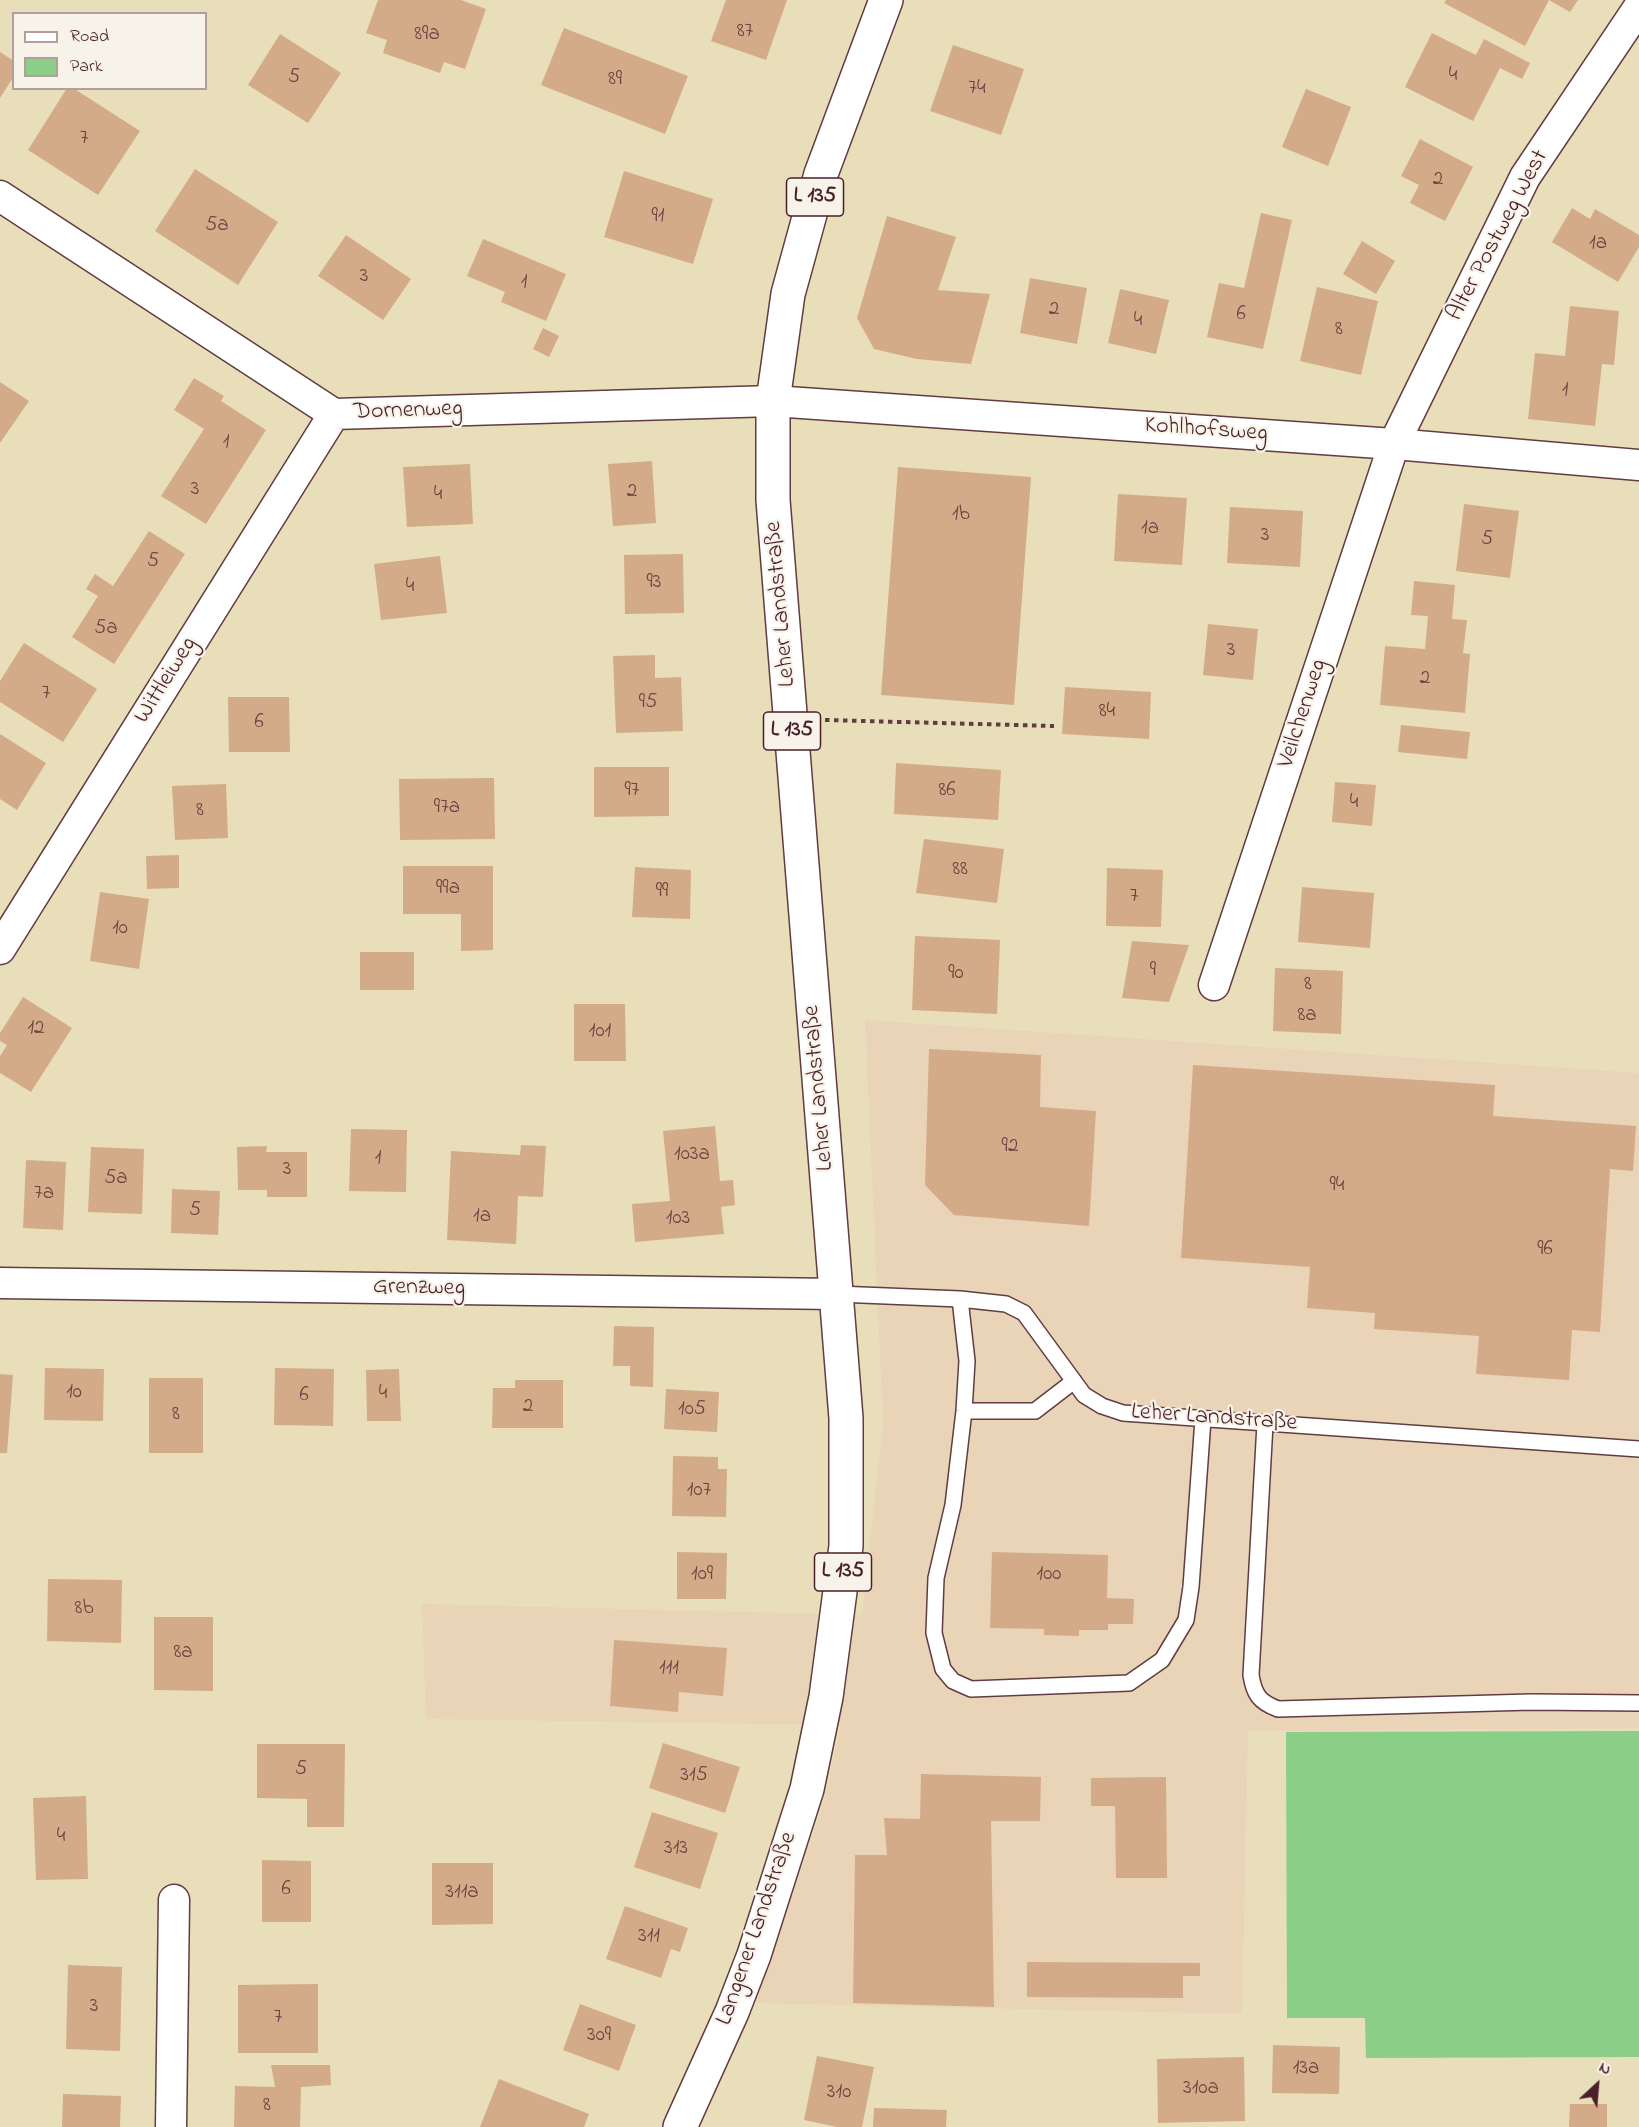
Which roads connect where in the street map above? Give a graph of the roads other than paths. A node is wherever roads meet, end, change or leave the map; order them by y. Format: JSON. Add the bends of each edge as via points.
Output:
{"nodes":[{"id":1,"x":886,"y":0,"type":"edge"},
{"id":2,"x":1639,"y":7,"type":"edge"},
{"id":3,"x":0,"y":196,"type":"edge"},
{"id":4,"x":773,"y":401,"type":"junction"},
{"id":5,"x":334,"y":414,"type":"junction"},
{"id":6,"x":1394,"y":444,"type":"junction"},
{"id":7,"x":1639,"y":465,"type":"edge"},
{"id":8,"x":0,"y":949,"type":"edge"},
{"id":9,"x":1214,"y":985,"type":"dead end"},
{"id":10,"x":0,"y":1283,"type":"edge"},
{"id":11,"x":837,"y":1294,"type":"junction"},
{"id":12,"x":960,"y":1299,"type":"junction"},
{"id":13,"x":1074,"y":1381,"type":"junction"},
{"id":14,"x":964,"y":1411,"type":"junction"},
{"id":15,"x":1203,"y":1419,"type":"junction"},
{"id":16,"x":1265,"y":1424,"type":"junction"},
{"id":17,"x":1639,"y":1449,"type":"edge"},
{"id":18,"x":1639,"y":1703,"type":"edge"},
{"id":19,"x":821,"y":1725,"type":"joint"},
{"id":20,"x":174,"y":1900,"type":"dead end"},
{"id":21,"x":171,"y":2127,"type":"edge"},
{"id":22,"x":680,"y":2127,"type":"edge"}],
"edges":[{"from":1,"to":4,"type":"main road","name":"Leher Landstraße","number":"L 135","via":[[818,184],[788,294]]},
{"from":2,"to":6,"type":"street","name":"Alter Postweg West","via":[[1525,177]]},
{"from":3,"to":5,"type":"street","name":"Dornenweg"},
{"from":4,"to":5,"type":"street","name":"Dornenweg"},
{"from":4,"to":6,"type":"street","name":"Kohlhofsweg"},
{"from":4,"to":11,"type":"main road","name":"Leher Landstraße","number":"L 135","via":[[773,500]]},
{"from":5,"to":8,"type":"street","name":"Wittleiweg"},
{"from":6,"to":7,"type":"street","name":"Kohlhofsweg"},
{"from":6,"to":9,"type":"street","name":"Veilchenweg"},
{"from":10,"to":11,"type":"street","name":"Grenzweg"},
{"from":11,"to":12,"type":"lane","name":"Leher Landstraße"},
{"from":11,"to":19,"type":"main road","name":"Leher Landstraße","number":"L 135","via":[[846,1418],[846,1546]]},
{"from":12,"to":13,"type":"lane","name":"Leher Landstraße","via":[[1006,1304],[1024,1313]]},
{"from":12,"to":14,"type":"lane","via":[[967,1361]]},
{"from":13,"to":14,"type":"lane","via":[[1035,1411]]},
{"from":13,"to":15,"type":"lane","name":"Leher Landstraße","via":[[1084,1395],[1123,1413]]},
{"from":14,"to":15,"type":"lane","via":[[953,1505],[936,1578],[934,1634],[943,1669],[953,1681],[971,1689],[1130,1683],[1162,1660],[1186,1620]]},
{"from":15,"to":16,"type":"lane","name":"Leher Landstraße"},
{"from":16,"to":17,"type":"lane","name":"Leher Landstraße"},
{"from":16,"to":18,"type":"lane","via":[[1251,1675],[1257,1698],[1266,1705],[1278,1709]]},
{"from":19,"to":22,"type":"main road","name":"Langener Landstraße","via":[[807,1788],[754,1955]]},
{"from":20,"to":21,"type":"street"}]}
